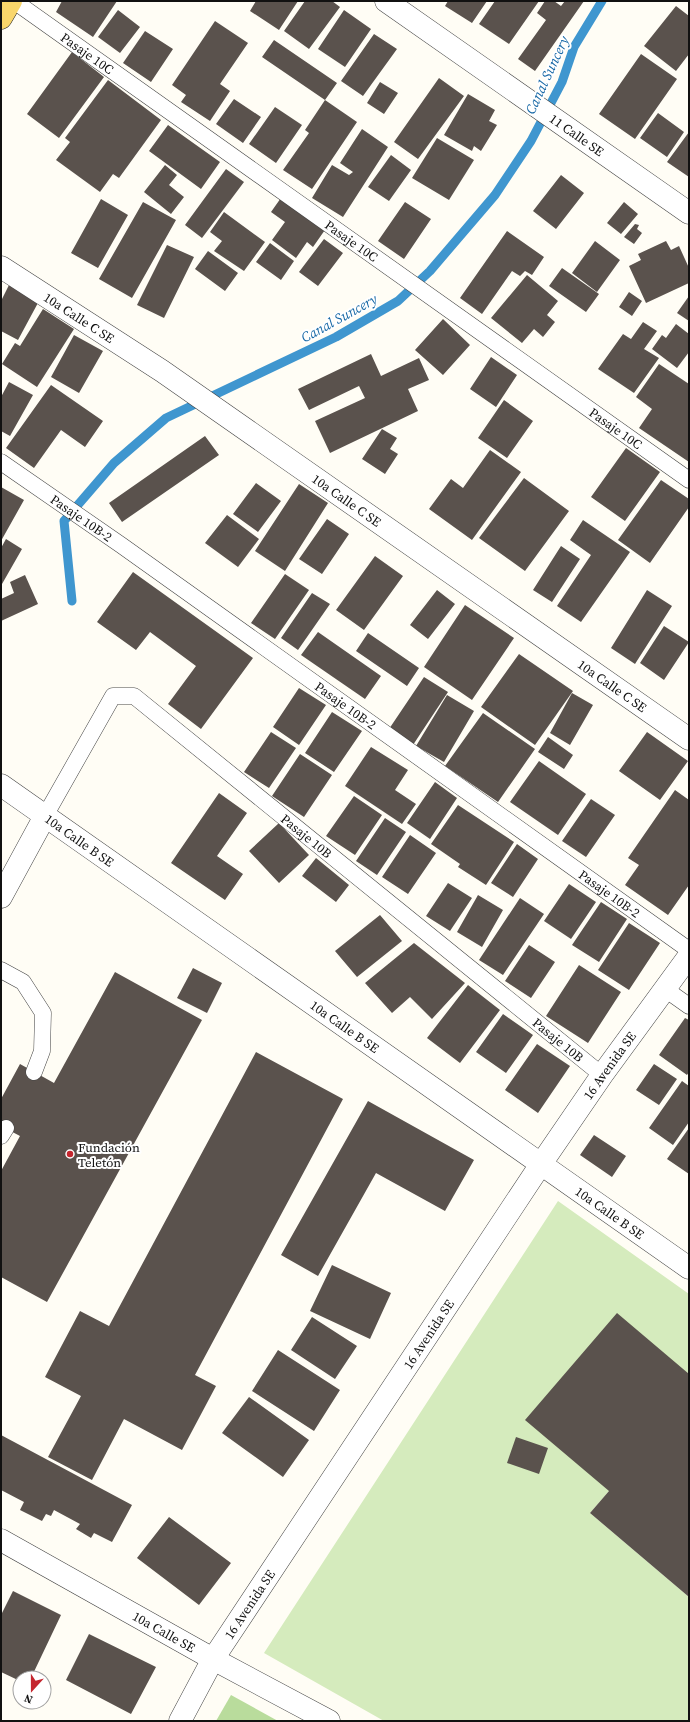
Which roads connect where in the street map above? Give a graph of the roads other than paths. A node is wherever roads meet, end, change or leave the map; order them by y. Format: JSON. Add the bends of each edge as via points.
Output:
{"nodes":[{"id":1,"x":11,"y":1,"type":"edge"},
{"id":2,"x":14,"y":1,"type":"edge"},
{"id":3,"x":386,"y":1,"type":"edge"},
{"id":4,"x":1,"y":18,"type":"edge"},
{"id":5,"x":689,"y":213,"type":"edge"},
{"id":6,"x":1,"y":267,"type":"edge"},
{"id":7,"x":1,"y":462,"type":"edge"},
{"id":8,"x":689,"y":480,"type":"edge"},
{"id":9,"x":689,"y":740,"type":"edge"},
{"id":10,"x":1,"y":785,"type":"edge"},
{"id":11,"x":45,"y":816,"type":"junction"},
{"id":12,"x":1,"y":897,"type":"edge"},
{"id":13,"x":689,"y":950,"type":"edge"},
{"id":14,"x":689,"y":956,"type":"edge"},
{"id":15,"x":1,"y":970,"type":"edge"},
{"id":16,"x":665,"y":989,"type":"junction"},
{"id":17,"x":689,"y":1006,"type":"edge"},
{"id":18,"x":34,"y":1072,"type":"dead end"},
{"id":19,"x":602,"y":1075,"type":"junction"},
{"id":20,"x":541,"y":1164,"type":"junction"},
{"id":21,"x":689,"y":1268,"type":"edge"},
{"id":22,"x":1,"y":1540,"type":"edge"},
{"id":23,"x":213,"y":1659,"type":"junction"},
{"id":24,"x":180,"y":1721,"type":"edge"},
{"id":25,"x":329,"y":1721,"type":"edge"}],
"edges":[{"from":1,"to":4,"type":"main road"},
{"from":2,"to":8,"type":"lane","name":"Pasaje 10C"},
{"from":3,"to":5,"type":"street","name":"11 Calle SE"},
{"from":6,"to":9,"type":"street","name":"10a Calle C SE","via":[[250,431]]},
{"from":7,"to":13,"type":"lane","name":"Pasaje 10B-2","via":[[122,545]]},
{"from":10,"to":11,"type":"street","name":"10a Calle B SE"},
{"from":11,"to":12,"type":"street"},
{"from":11,"to":19,"type":"lane","name":"Pasaje 10B","via":[[113,696],[134,696]]},
{"from":11,"to":20,"type":"street","name":"10a Calle B SE"},
{"from":14,"to":16,"type":"street","name":"16 Avenida SE"},
{"from":15,"to":18,"type":"lane","via":[[22,982],[44,1013],[42,1051]]},
{"from":16,"to":17,"type":"lane"},
{"from":16,"to":19,"type":"street","name":"16 Avenida SE"},
{"from":19,"to":20,"type":"street","name":"16 Avenida SE"},
{"from":20,"to":21,"type":"street","name":"10a Calle B SE"},
{"from":20,"to":23,"type":"street","name":"16 Avenida SE"},
{"from":22,"to":23,"type":"street","name":"10a Calle SE"},
{"from":23,"to":24,"type":"street","name":"16 Avenida SE"},
{"from":23,"to":25,"type":"street","name":"10a Calle SE"}]}
